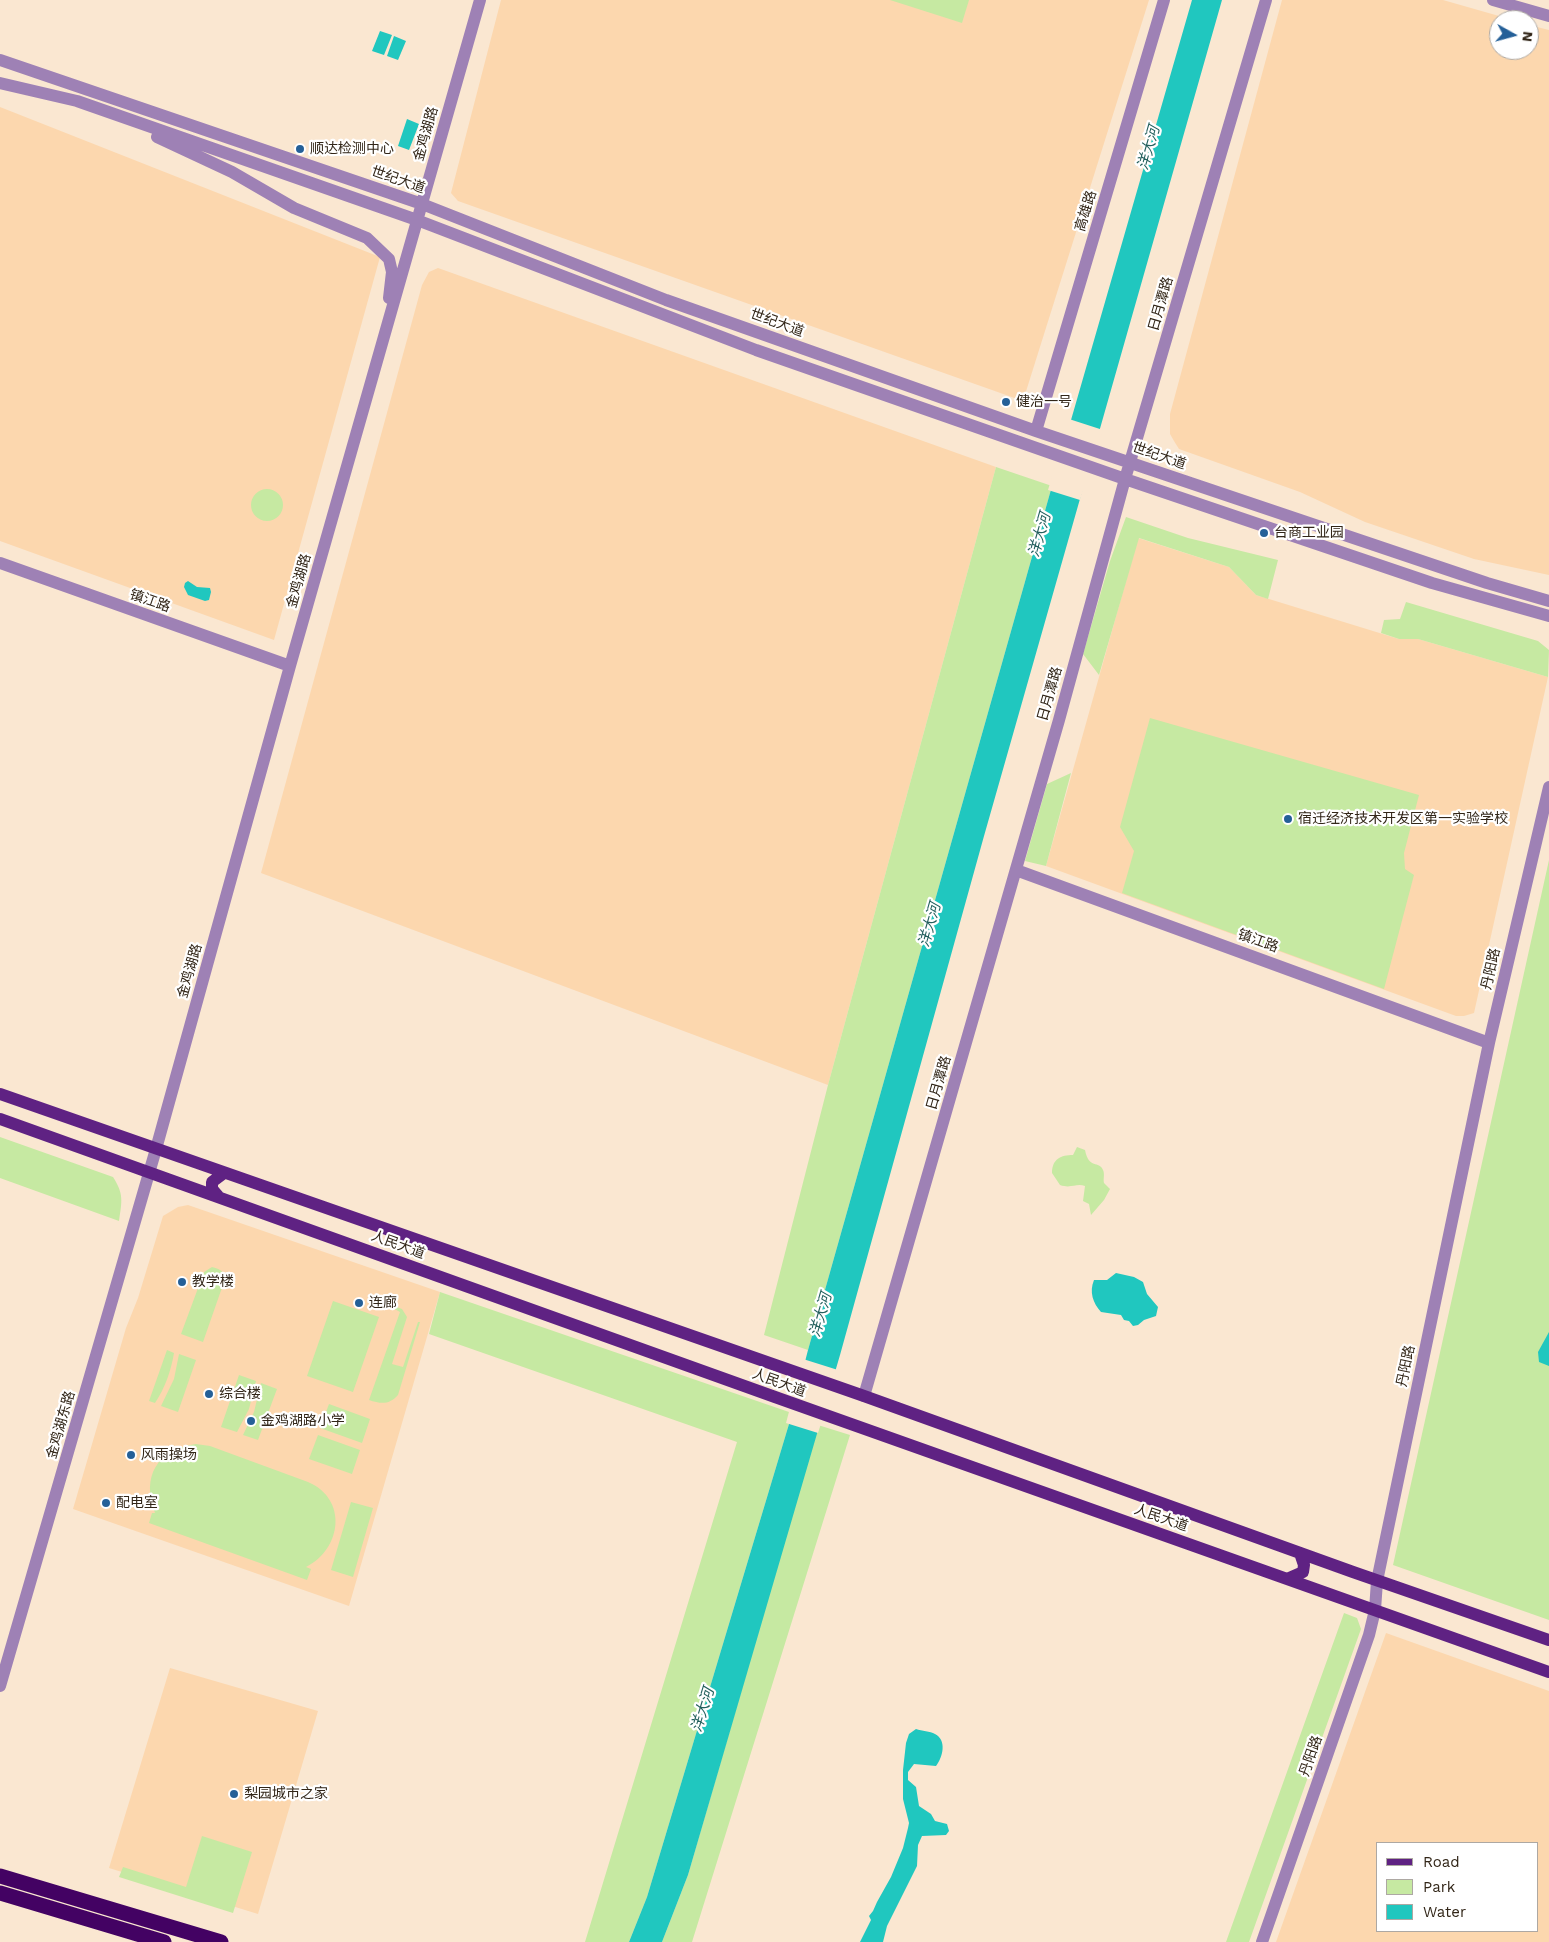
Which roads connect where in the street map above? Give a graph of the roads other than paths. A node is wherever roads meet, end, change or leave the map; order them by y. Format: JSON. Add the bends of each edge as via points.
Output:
{"nodes":[{"id":1,"x":480,"y":0,"type":"edge"},
{"id":2,"x":1164,"y":0,"type":"edge"},
{"id":3,"x":1266,"y":0,"type":"edge"},
{"id":4,"x":1493,"y":0,"type":"edge"},
{"id":5,"x":1549,"y":16,"type":"edge"},
{"id":6,"x":0,"y":60,"type":"edge"},
{"id":7,"x":0,"y":83,"type":"edge"},
{"id":8,"x":78,"y":101,"type":"junction"},
{"id":9,"x":422,"y":204,"type":"junction"},
{"id":10,"x":417,"y":220,"type":"junction"},
{"id":11,"x":384,"y":337,"type":"junction"},
{"id":12,"x":1036,"y":431,"type":"junction"},
{"id":13,"x":1130,"y":462,"type":"junction"},
{"id":14,"x":1125,"y":479,"type":"junction"},
{"id":15,"x":0,"y":563,"type":"edge"},
{"id":16,"x":1549,"y":601,"type":"edge"},
{"id":17,"x":1549,"y":616,"type":"edge"},
{"id":18,"x":290,"y":666,"type":"junction"},
{"id":19,"x":1549,"y":787,"type":"edge"},
{"id":20,"x":1016,"y":870,"type":"junction"},
{"id":21,"x":1489,"y":1043,"type":"junction"},
{"id":22,"x":0,"y":1094,"type":"edge"},
{"id":23,"x":0,"y":1119,"type":"edge"},
{"id":24,"x":78,"y":1122,"type":"junction"},
{"id":25,"x":70,"y":1143,"type":"junction"},
{"id":26,"x":156,"y":1149,"type":"junction"},
{"id":27,"x":149,"y":1171,"type":"junction"},
{"id":28,"x":224,"y":1173,"type":"junction"},
{"id":29,"x":218,"y":1196,"type":"junction"},
{"id":30,"x":864,"y":1396,"type":"junction"},
{"id":31,"x":1300,"y":1553,"type":"junction"},
{"id":32,"x":1287,"y":1578,"type":"junction"},
{"id":33,"x":1377,"y":1581,"type":"junction"},
{"id":34,"x":1375,"y":1610,"type":"junction"},
{"id":35,"x":1549,"y":1640,"type":"edge"},
{"id":36,"x":1549,"y":1672,"type":"edge"},
{"id":37,"x":0,"y":1686,"type":"edge"},
{"id":38,"x":0,"y":1876,"type":"edge"},
{"id":39,"x":0,"y":1893,"type":"edge"},
{"id":40,"x":164,"y":1942,"type":"edge"},
{"id":41,"x":221,"y":1942,"type":"edge"},
{"id":42,"x":1262,"y":1942,"type":"edge"}],
"edges":[{"from":1,"to":9,"type":"street","name":"金鸡湖路"},
{"from":2,"to":12,"type":"street","name":"高雄路"},
{"from":3,"to":13,"type":"street","name":"日月潭路"},
{"from":4,"to":5,"type":"street"},
{"from":6,"to":9,"type":"street","name":"世纪大道"},
{"from":7,"to":8,"type":"street"},
{"from":8,"to":10,"type":"street"},
{"from":8,"to":11,"type":"street","via":[[194,153],[294,208],[367,238],[389,259],[392,272]]},
{"from":9,"to":10,"type":"street","name":"金鸡湖路"},
{"from":9,"to":12,"type":"street","name":"世纪大道","via":[[666,300]]},
{"from":10,"to":11,"type":"street","name":"金鸡湖路"},
{"from":10,"to":14,"type":"street","via":[[756,350]]},
{"from":11,"to":18,"type":"street","name":"金鸡湖路"},
{"from":12,"to":13,"type":"street","name":"世纪大道"},
{"from":13,"to":14,"type":"street","name":"日月潭路"},
{"from":13,"to":16,"type":"street","name":"世纪大道"},
{"from":14,"to":17,"type":"street","via":[[1432,583]]},
{"from":14,"to":20,"type":"street","name":"日月潭路"},
{"from":15,"to":18,"type":"street","name":"镇江路"},
{"from":18,"to":26,"type":"street","name":"金鸡湖路"},
{"from":19,"to":21,"type":"street","name":"丹阳路"},
{"from":20,"to":21,"type":"street","name":"镇江路"},
{"from":20,"to":30,"type":"street","name":"日月潭路"},
{"from":21,"to":33,"type":"street","name":"丹阳路"},
{"from":22,"to":24,"type":"main road","name":"人民大道"},
{"from":23,"to":25,"type":"main road","name":"人民大道"},
{"from":24,"to":25,"type":"main road","via":[[81,1132]]},
{"from":24,"to":26,"type":"main road","name":"人民大道"},
{"from":25,"to":27,"type":"main road","name":"人民大道"},
{"from":26,"to":27,"type":"street","name":"金鸡湖路"},
{"from":26,"to":28,"type":"main road","name":"人民大道"},
{"from":27,"to":29,"type":"main road","name":"人民大道"},
{"from":27,"to":37,"type":"street","name":"金鸡湖东路"},
{"from":28,"to":29,"type":"main road","via":[[212,1182],[212,1189]]},
{"from":28,"to":30,"type":"main road","name":"人民大道"},
{"from":29,"to":32,"type":"main road","name":"人民大道"},
{"from":30,"to":31,"type":"main road","name":"人民大道"},
{"from":31,"to":32,"type":"main road","via":[[1303,1572]]},
{"from":31,"to":33,"type":"main road","name":"人民大道"},
{"from":32,"to":34,"type":"main road","name":"人民大道"},
{"from":33,"to":34,"type":"street","name":"丹阳路"},
{"from":33,"to":35,"type":"main road","name":"人民大道"},
{"from":34,"to":36,"type":"main road","name":"人民大道"},
{"from":34,"to":42,"type":"street","name":"丹阳路"},
{"from":38,"to":41,"type":"highway"},
{"from":39,"to":40,"type":"highway"}]}
